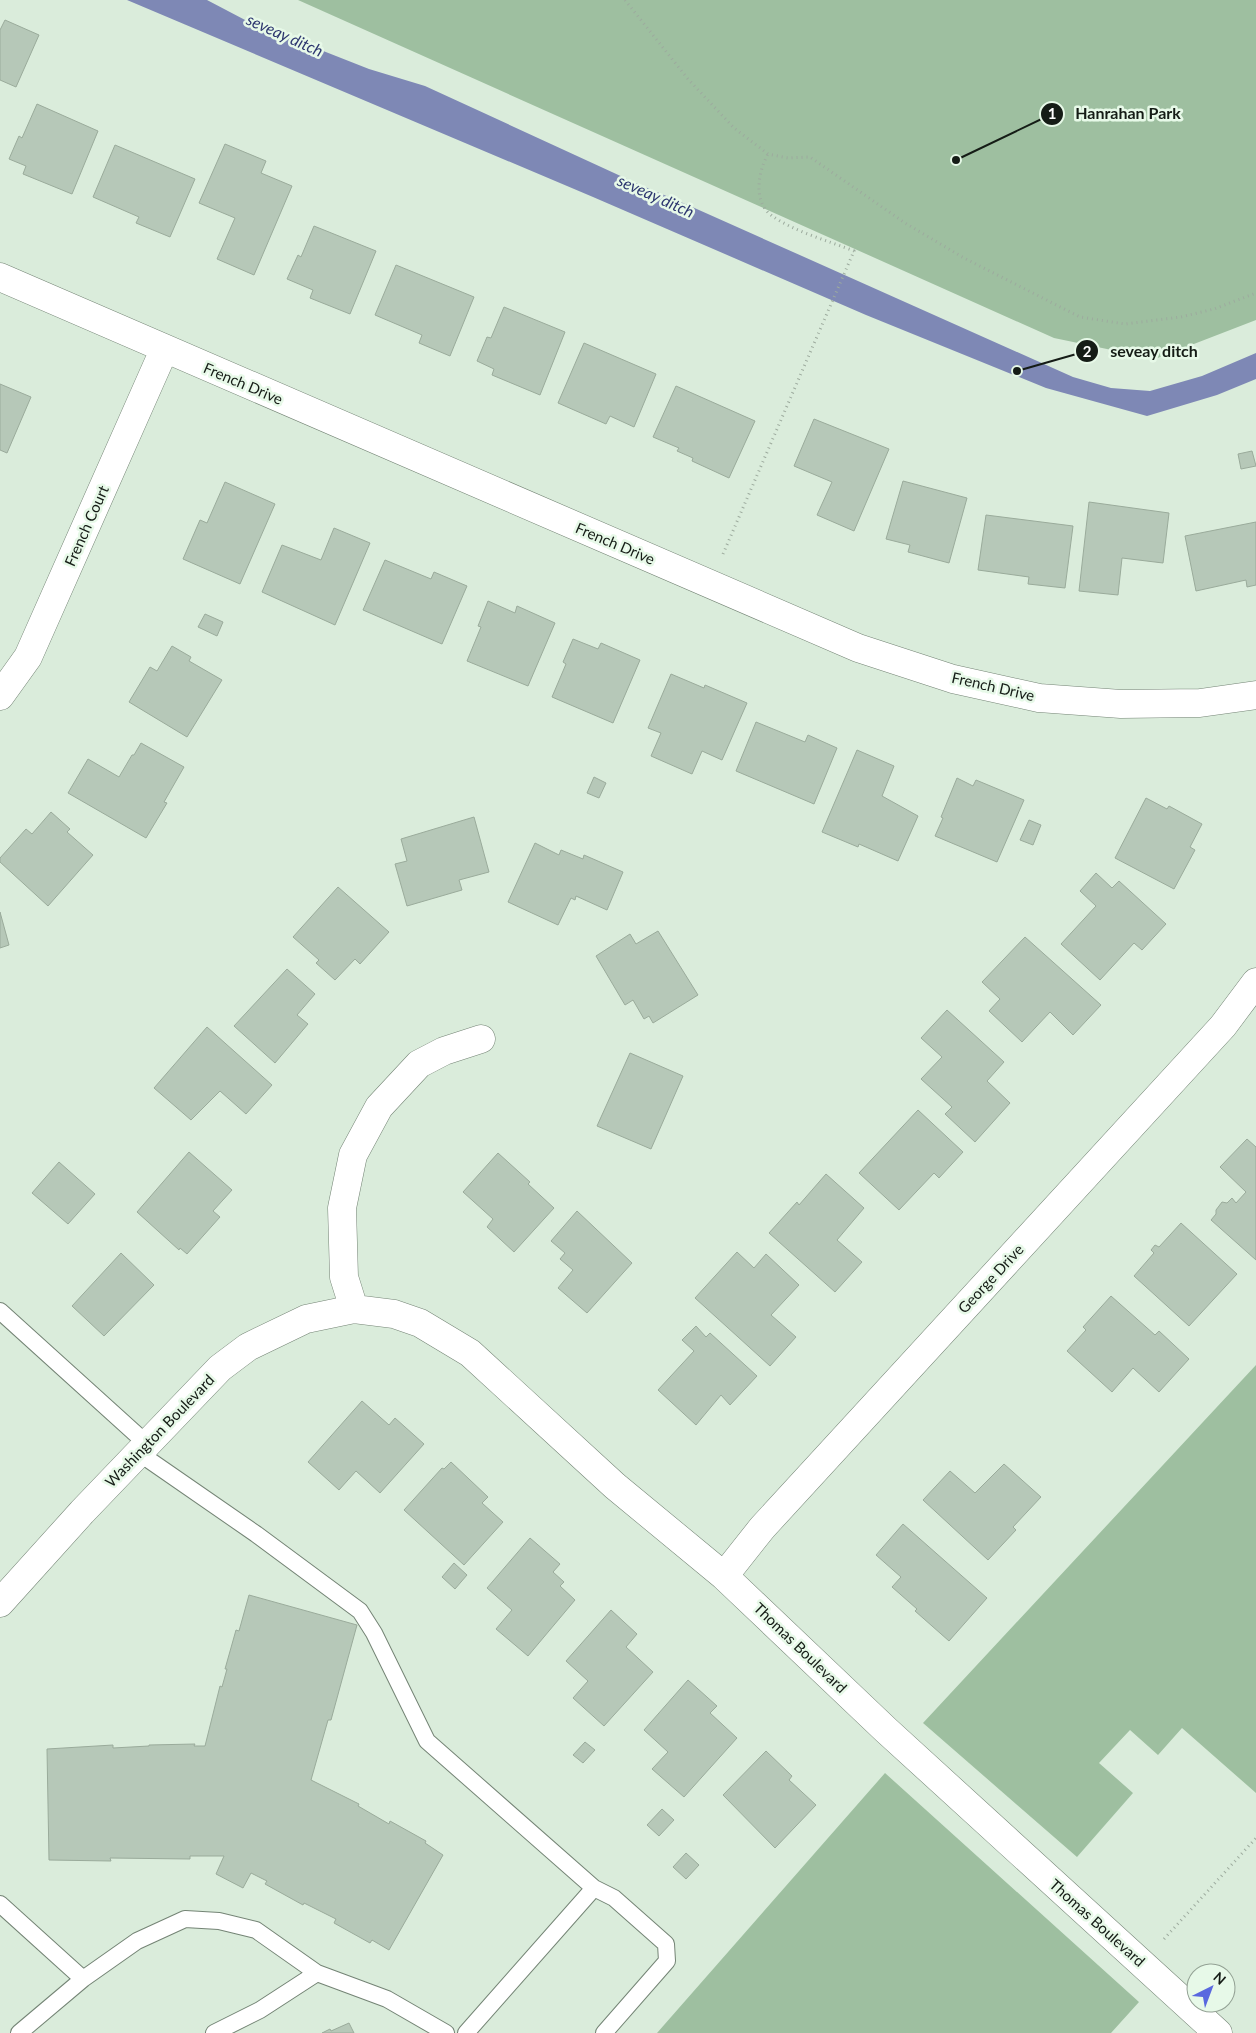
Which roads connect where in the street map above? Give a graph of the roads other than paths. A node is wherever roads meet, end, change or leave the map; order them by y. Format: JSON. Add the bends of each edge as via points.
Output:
{"nodes":[{"id":1,"x":0,"y":278,"type":"edge"},
{"id":2,"x":164,"y":350,"type":"junction"},
{"id":3,"x":1256,"y":695,"type":"edge"},
{"id":4,"x":0,"y":696,"type":"edge"},
{"id":5,"x":1256,"y":982,"type":"edge"},
{"id":6,"x":481,"y":1039,"type":"dead end"},
{"id":7,"x":354,"y":1309,"type":"junction"},
{"id":8,"x":0,"y":1311,"type":"edge"},
{"id":9,"x":143,"y":1449,"type":"junction"},
{"id":10,"x":724,"y":1576,"type":"junction"},
{"id":11,"x":0,"y":1604,"type":"edge"},
{"id":12,"x":594,"y":1888,"type":"junction"},
{"id":13,"x":0,"y":1904,"type":"edge"},
{"id":14,"x":318,"y":1973,"type":"junction"},
{"id":15,"x":83,"y":1979,"type":"junction"},
{"id":16,"x":19,"y":2033,"type":"edge"},
{"id":17,"x":214,"y":2033,"type":"edge"},
{"id":18,"x":446,"y":2033,"type":"edge"},
{"id":19,"x":466,"y":2033,"type":"edge"},
{"id":20,"x":604,"y":2033,"type":"edge"},
{"id":21,"x":1218,"y":2033,"type":"edge"}],
"edges":[{"from":1,"to":2,"type":"street","name":"French Drive"},
{"from":2,"to":3,"type":"street","name":"French Drive","via":[[858,648],[953,679],[1039,698],[1121,704],[1200,702]]},
{"from":2,"to":4,"type":"street","name":"French Court","via":[[28,657]]},
{"from":5,"to":10,"type":"street","name":"George Drive","via":[[1223,1026],[762,1528]]},
{"from":6,"to":7,"type":"street","via":[[444,1051],[419,1064],[379,1107],[353,1155],[342,1208],[344,1277]]},
{"from":7,"to":9,"type":"street","name":"Washington Boulevard","via":[[306,1319],[248,1347],[220,1368]]},
{"from":7,"to":10,"type":"street","name":"Thomas Boulevard","via":[[394,1314],[420,1324],[470,1353],[615,1486]]},
{"from":8,"to":9,"type":"lane"},
{"from":9,"to":11,"type":"street","name":"Washington Boulevard"},
{"from":9,"to":12,"type":"lane","via":[[360,1611],[427,1741]]},
{"from":10,"to":21,"type":"street","name":"Thomas Boulevard","via":[[886,1730]]},
{"from":12,"to":19,"type":"lane"},
{"from":12,"to":20,"type":"lane","via":[[614,1898],[666,1944],[667,1961]]},
{"from":13,"to":15,"type":"lane"},
{"from":14,"to":15,"type":"lane","via":[[256,1930],[218,1921],[186,1919],[137,1941]]},
{"from":14,"to":17,"type":"lane","via":[[260,2010]]},
{"from":14,"to":18,"type":"lane","via":[[387,1999]]},
{"from":15,"to":16,"type":"lane"}]}
